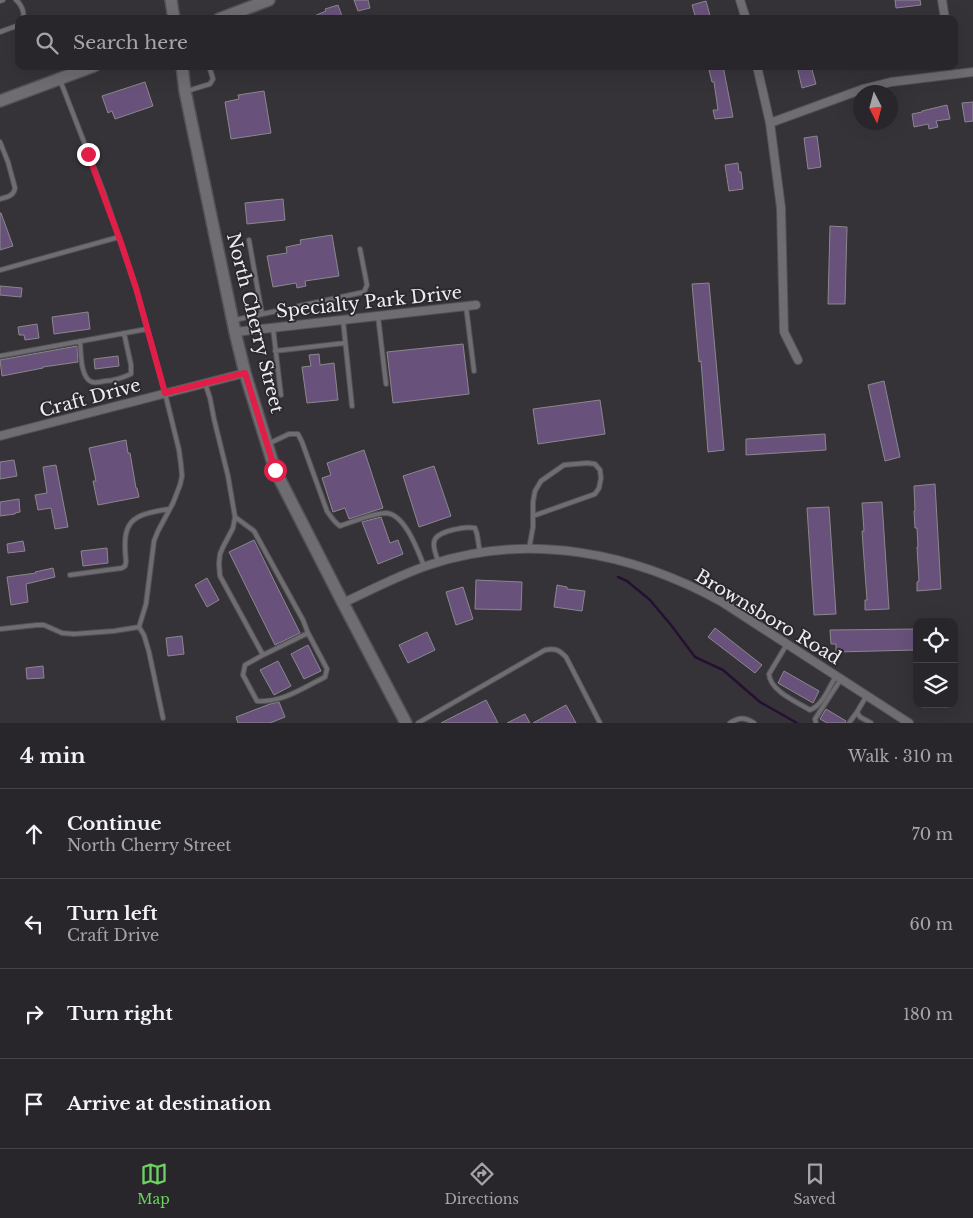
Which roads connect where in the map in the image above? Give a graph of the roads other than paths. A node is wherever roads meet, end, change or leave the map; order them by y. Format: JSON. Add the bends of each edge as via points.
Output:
{"nodes":[{"id":1,"x":16,"y":0,"type":"edge"},
{"id":2,"x":170,"y":0,"type":"edge"},
{"id":3,"x":269,"y":0,"type":"edge"},
{"id":4,"x":740,"y":0,"type":"edge"},
{"id":5,"x":942,"y":0,"type":"edge"},
{"id":6,"x":24,"y":15,"type":"edge"},
{"id":7,"x":173,"y":15,"type":"edge"},
{"id":8,"x":235,"y":15,"type":"edge"},
{"id":9,"x":745,"y":15,"type":"edge"},
{"id":10,"x":944,"y":15,"type":"edge"},
{"id":11,"x":15,"y":26,"type":"edge"},
{"id":12,"x":0,"y":32,"type":"edge"},
{"id":13,"x":83,"y":70,"type":"edge"},
{"id":14,"x":182,"y":70,"type":"edge"},
{"id":15,"x":210,"y":70,"type":"edge"},
{"id":16,"x":758,"y":70,"type":"edge"},
{"id":17,"x":952,"y":70,"type":"edge"},
{"id":18,"x":973,"y":72,"type":"edge"},
{"id":19,"x":59,"y":79,"type":"junction"},
{"id":20,"x":185,"y":91,"type":"junction"},
{"id":21,"x":0,"y":101,"type":"edge"},
{"id":22,"x":770,"y":122,"type":"junction"},
{"id":23,"x":0,"y":142,"type":"edge"},
{"id":24,"x":0,"y":199,"type":"edge"},
{"id":25,"x":119,"y":237,"type":"junction"},
{"id":26,"x":250,"y":240,"type":"dead end"},
{"id":27,"x":360,"y":249,"type":"dead end"},
{"id":28,"x":0,"y":270,"type":"edge"},
{"id":29,"x":476,"y":305,"type":"dead end"},
{"id":30,"x":466,"y":306,"type":"junction"},
{"id":31,"x":262,"y":314,"type":"junction"},
{"id":32,"x":378,"y":316,"type":"junction"},
{"id":33,"x":233,"y":320,"type":"junction"},
{"id":34,"x":343,"y":320,"type":"junction"},
{"id":35,"x":272,"y":328,"type":"junction"},
{"id":36,"x":147,"y":329,"type":"junction"},
{"id":37,"x":235,"y":332,"type":"junction"},
{"id":38,"x":124,"y":333,"type":"junction"},
{"id":39,"x":80,"y":341,"type":"junction"},
{"id":40,"x":345,"y":343,"type":"junction"},
{"id":41,"x":276,"y":351,"type":"junction"},
{"id":42,"x":0,"y":356,"type":"edge"},
{"id":43,"x":798,"y":360,"type":"dead end"},
{"id":44,"x":474,"y":372,"type":"dead end"},
{"id":45,"x":245,"y":373,"type":"junction"},
{"id":46,"x":205,"y":383,"type":"junction"},
{"id":47,"x":386,"y":384,"type":"dead end"},
{"id":48,"x":165,"y":393,"type":"junction"},
{"id":49,"x":281,"y":395,"type":"dead end"},
{"id":50,"x":352,"y":406,"type":"dead end"},
{"id":51,"x":0,"y":436,"type":"edge"},
{"id":52,"x":268,"y":444,"type":"junction"},
{"id":53,"x":169,"y":509,"type":"junction"},
{"id":54,"x":533,"y":516,"type":"junction"},
{"id":55,"x":235,"y":517,"type":"junction"},
{"id":56,"x":529,"y":549,"type":"junction"},
{"id":57,"x":480,"y":553,"type":"junction"},
{"id":58,"x":438,"y":562,"type":"junction"},
{"id":59,"x":425,"y":566,"type":"junction"},
{"id":60,"x":70,"y":575,"type":"dead end"},
{"id":61,"x":343,"y":603,"type":"junction"},
{"id":62,"x":139,"y":627,"type":"junction"},
{"id":63,"x":0,"y":629,"type":"edge"},
{"id":64,"x":308,"y":633,"type":"junction"},
{"id":65,"x":787,"y":644,"type":"junction"},
{"id":66,"x":263,"y":656,"type":"junction"},
{"id":67,"x":839,"y":677,"type":"junction"},
{"id":68,"x":867,"y":695,"type":"junction"},
{"id":69,"x":857,"y":712,"type":"junction"},
{"id":70,"x":163,"y":718,"type":"dead end"},
{"id":71,"x":406,"y":723,"type":"edge"},
{"id":72,"x":418,"y":723,"type":"edge"},
{"id":73,"x":600,"y":723,"type":"edge"},
{"id":74,"x":730,"y":723,"type":"edge"},
{"id":75,"x":754,"y":723,"type":"edge"},
{"id":76,"x":816,"y":723,"type":"edge"},
{"id":77,"x":849,"y":723,"type":"edge"},
{"id":78,"x":871,"y":723,"type":"edge"},
{"id":79,"x":909,"y":723,"type":"edge"}],
"edges":[{"from":1,"to":6,"type":"lane"},
{"from":2,"to":7,"type":"main road"},
{"from":3,"to":8,"type":"main road"},
{"from":4,"to":9,"type":"street"},
{"from":5,"to":10,"type":"street"},
{"from":11,"to":12,"type":"lane"},
{"from":13,"to":19,"type":"main road"},
{"from":14,"to":20,"type":"main road","name":"North Cherry Street"},
{"from":15,"to":20,"type":"lane","via":[[213,80],[210,84]]},
{"from":16,"to":22,"type":"street"},
{"from":17,"to":18,"type":"street"},
{"from":17,"to":22,"type":"street","via":[[863,89]]},
{"from":19,"to":21,"type":"main road"},
{"from":19,"to":25,"type":"lane"},
{"from":20,"to":33,"type":"main road","name":"North Cherry Street"},
{"from":22,"to":43,"type":"street","via":[[781,208],[784,332]]},
{"from":23,"to":24,"type":"lane","via":[[16,188],[12,195]]},
{"from":25,"to":28,"type":"lane"},
{"from":25,"to":36,"type":"lane"},
{"from":26,"to":31,"type":"lane"},
{"from":27,"to":31,"type":"lane","via":[[367,285],[364,292]]},
{"from":29,"to":30,"type":"street","name":"Specialty Park Drive"},
{"from":30,"to":32,"type":"street","name":"Specialty Park Drive"},
{"from":30,"to":44,"type":"lane"},
{"from":31,"to":33,"type":"lane"},
{"from":32,"to":34,"type":"street","name":"Specialty Park Drive"},
{"from":32,"to":47,"type":"lane"},
{"from":33,"to":37,"type":"main road","name":"North Cherry Street"},
{"from":34,"to":35,"type":"street","name":"Specialty Park Drive"},
{"from":34,"to":40,"type":"lane"},
{"from":35,"to":37,"type":"street","name":"Specialty Park Drive"},
{"from":35,"to":41,"type":"lane"},
{"from":36,"to":38,"type":"lane"},
{"from":36,"to":48,"type":"lane"},
{"from":37,"to":45,"type":"main road","name":"North Cherry Street"},
{"from":38,"to":39,"type":"lane"},
{"from":38,"to":39,"type":"lane","via":[[131,374],[115,380],[92,382],[87,378]]},
{"from":39,"to":42,"type":"lane"},
{"from":40,"to":41,"type":"lane"},
{"from":40,"to":50,"type":"lane"},
{"from":41,"to":49,"type":"lane"},
{"from":45,"to":46,"type":"street","name":"Craft Drive"},
{"from":45,"to":52,"type":"main road","name":"North Cherry Street"},
{"from":46,"to":48,"type":"street","name":"Craft Drive"},
{"from":46,"to":55,"type":"lane"},
{"from":48,"to":51,"type":"street","name":"Craft Drive"},
{"from":48,"to":53,"type":"lane","via":[[182,476]]},
{"from":52,"to":59,"type":"lane","via":[[289,434],[298,434],[327,510],[336,523],[340,526],[378,514],[391,514],[409,532]]},
{"from":52,"to":61,"type":"main road","name":"North Cherry Street","via":[[275,470]]},
{"from":53,"to":60,"type":"lane","via":[[142,514],[133,520],[125,539],[125,566]]},
{"from":53,"to":62,"type":"lane","via":[[154,541],[146,604]]},
{"from":54,"to":54,"type":"lane","via":[[533,502],[541,482],[564,465],[595,464],[600,470],[599,488],[595,494]]},
{"from":54,"to":56,"type":"lane"},
{"from":55,"to":64,"type":"lane","via":[[254,531]]},
{"from":55,"to":66,"type":"lane","via":[[220,554],[220,576]]},
{"from":56,"to":57,"type":"street","name":"Brownsboro Road"},
{"from":56,"to":65,"type":"street","name":"Brownsboro Road","via":[[557,549],[632,563],[707,593]]},
{"from":57,"to":58,"type":"street","name":"Brownsboro Road"},
{"from":57,"to":58,"type":"lane","via":[[475,528],[469,526],[435,537]]},
{"from":58,"to":59,"type":"street","name":"Brownsboro Road"},
{"from":59,"to":61,"type":"street","name":"Brownsboro Road"},
{"from":61,"to":71,"type":"main road","name":"North Cherry Street"},
{"from":62,"to":63,"type":"lane","via":[[74,634],[44,625]]},
{"from":62,"to":70,"type":"lane","via":[[149,652]]},
{"from":64,"to":66,"type":"lane"},
{"from":64,"to":66,"type":"lane","via":[[327,669],[325,677],[282,698],[257,701],[243,675],[245,665]]},
{"from":65,"to":67,"type":"street","name":"Brownsboro Road"},
{"from":65,"to":67,"type":"lane","via":[[769,674],[769,680],[776,689],[810,710],[819,704]]},
{"from":67,"to":68,"type":"street","name":"Brownsboro Road"},
{"from":67,"to":76,"type":"lane","via":[[814,719]]},
{"from":68,"to":69,"type":"lane"},
{"from":68,"to":79,"type":"street","name":"Brownsboro Road"},
{"from":69,"to":77,"type":"lane"},
{"from":69,"to":78,"type":"lane"},
{"from":72,"to":73,"type":"lane","via":[[551,649],[559,650],[566,657]]},
{"from":74,"to":75,"type":"lane","via":[[743,717]]}]}
